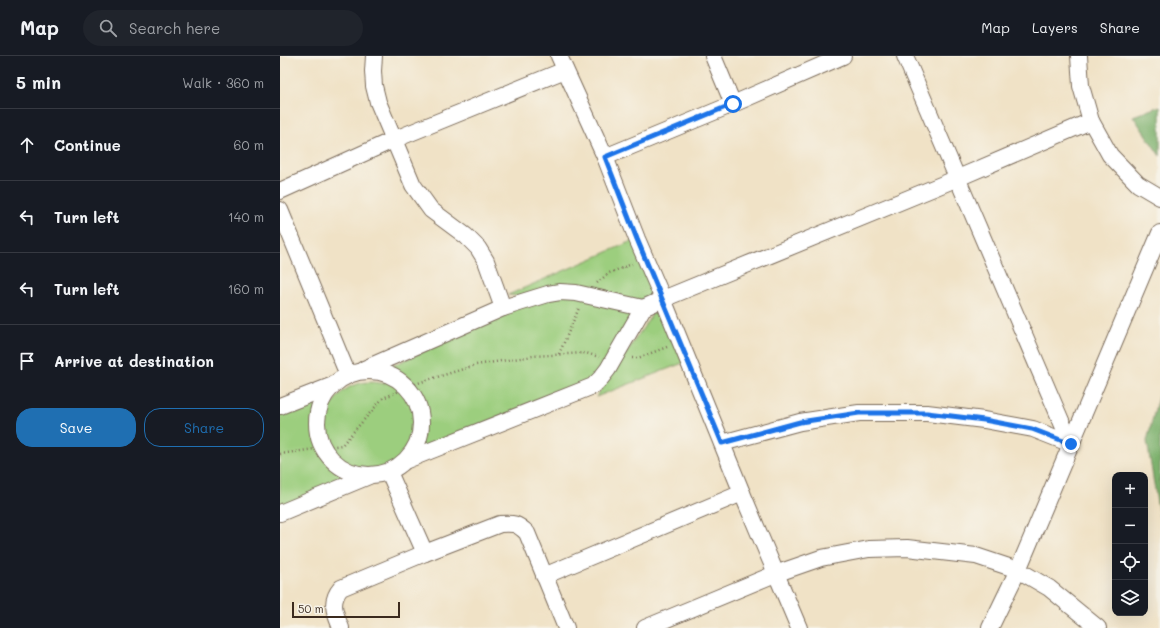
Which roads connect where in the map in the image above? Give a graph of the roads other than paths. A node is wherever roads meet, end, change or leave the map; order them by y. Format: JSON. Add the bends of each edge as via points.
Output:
{"nodes":[{"id":1,"x":374,"y":56,"type":"edge"},
{"id":2,"x":713,"y":56,"type":"edge"},
{"id":3,"x":843,"y":56,"type":"edge"},
{"id":4,"x":905,"y":56,"type":"edge"},
{"id":5,"x":1079,"y":56,"type":"edge"},
{"id":6,"x":562,"y":63,"type":"edge"},
{"id":7,"x":733,"y":104,"type":"junction"},
{"id":8,"x":1090,"y":121,"type":"junction"},
{"id":9,"x":393,"y":140,"type":"junction"},
{"id":10,"x":605,"y":157,"type":"junction"},
{"id":11,"x":958,"y":178,"type":"junction"},
{"id":12,"x":280,"y":191,"type":"edge"},
{"id":13,"x":1160,"y":197,"type":"edge"},
{"id":14,"x":280,"y":210,"type":"edge"},
{"id":15,"x":1160,"y":233,"type":"edge"},
{"id":16,"x":663,"y":299,"type":"junction"},
{"id":17,"x":503,"y":308,"type":"junction"},
{"id":18,"x":644,"y":308,"type":"junction"},
{"id":19,"x":354,"y":373,"type":"junction"},
{"id":20,"x":331,"y":386,"type":"junction"},
{"id":21,"x":280,"y":406,"type":"edge"},
{"id":22,"x":722,"y":443,"type":"junction"},
{"id":23,"x":1071,"y":444,"type":"junction"},
{"id":24,"x":406,"y":460,"type":"junction"},
{"id":25,"x":389,"y":472,"type":"junction"},
{"id":26,"x":369,"y":476,"type":"junction"},
{"id":27,"x":742,"y":493,"type":"junction"},
{"id":28,"x":280,"y":513,"type":"edge"},
{"id":29,"x":425,"y":553,"type":"junction"},
{"id":30,"x":1018,"y":570,"type":"junction"},
{"id":31,"x":775,"y":574,"type":"junction"},
{"id":32,"x":544,"y":576,"type":"junction"},
{"id":33,"x":341,"y":628,"type":"edge"},
{"id":34,"x":566,"y":628,"type":"edge"},
{"id":35,"x":645,"y":628,"type":"edge"},
{"id":36,"x":799,"y":628,"type":"edge"},
{"id":37,"x":990,"y":628,"type":"edge"},
{"id":38,"x":1098,"y":628,"type":"edge"}],
"edges":[{"from":1,"to":9,"type":"street","via":[[374,86]]},
{"from":2,"to":7,"type":"street"},
{"from":3,"to":7,"type":"street"},
{"from":4,"to":11,"type":"street"},
{"from":5,"to":8,"type":"street","via":[[1081,86]]},
{"from":6,"to":9,"type":"street"},
{"from":6,"to":10,"type":"street"},
{"from":7,"to":10,"type":"street"},
{"from":8,"to":11,"type":"street"},
{"from":8,"to":13,"type":"street","via":[[1110,155],[1138,184]]},
{"from":9,"to":12,"type":"street"},
{"from":9,"to":17,"type":"street","via":[[413,185],[430,210],[478,248],[486,261]]},
{"from":10,"to":16,"type":"street"},
{"from":11,"to":16,"type":"street"},
{"from":11,"to":23,"type":"street"},
{"from":14,"to":19,"type":"street"},
{"from":15,"to":23,"type":"street"},
{"from":16,"to":18,"type":"street"},
{"from":16,"to":22,"type":"street"},
{"from":17,"to":18,"type":"street","via":[[560,292],[576,293]]},
{"from":17,"to":19,"type":"street"},
{"from":18,"to":24,"type":"street","via":[[601,378],[593,386]]},
{"from":19,"to":20,"type":"street"},
{"from":19,"to":24,"type":"street","via":[[379,372],[396,378],[410,391],[419,408],[421,426],[417,445]]},
{"from":20,"to":21,"type":"street"},
{"from":20,"to":26,"type":"street","via":[[320,404],[317,424],[321,444],[332,461],[349,472]]},
{"from":22,"to":23,"type":"street","via":[[800,422],[859,413],[927,413],[1032,429]]},
{"from":22,"to":27,"type":"street"},
{"from":23,"to":30,"type":"street"},
{"from":24,"to":25,"type":"street"},
{"from":25,"to":26,"type":"street"},
{"from":25,"to":29,"type":"street"},
{"from":26,"to":28,"type":"street"},
{"from":27,"to":31,"type":"street"},
{"from":27,"to":32,"type":"street"},
{"from":29,"to":32,"type":"street","via":[[500,524],[511,523],[520,526],[527,533]]},
{"from":29,"to":33,"type":"street","via":[[341,588],[335,595],[333,604]]},
{"from":30,"to":31,"type":"street","via":[[976,556],[907,548],[869,549],[828,557]]},
{"from":30,"to":37,"type":"street"},
{"from":30,"to":38,"type":"street","via":[[1049,588]]},
{"from":31,"to":35,"type":"street"},
{"from":31,"to":36,"type":"street"},
{"from":32,"to":34,"type":"street"}]}
